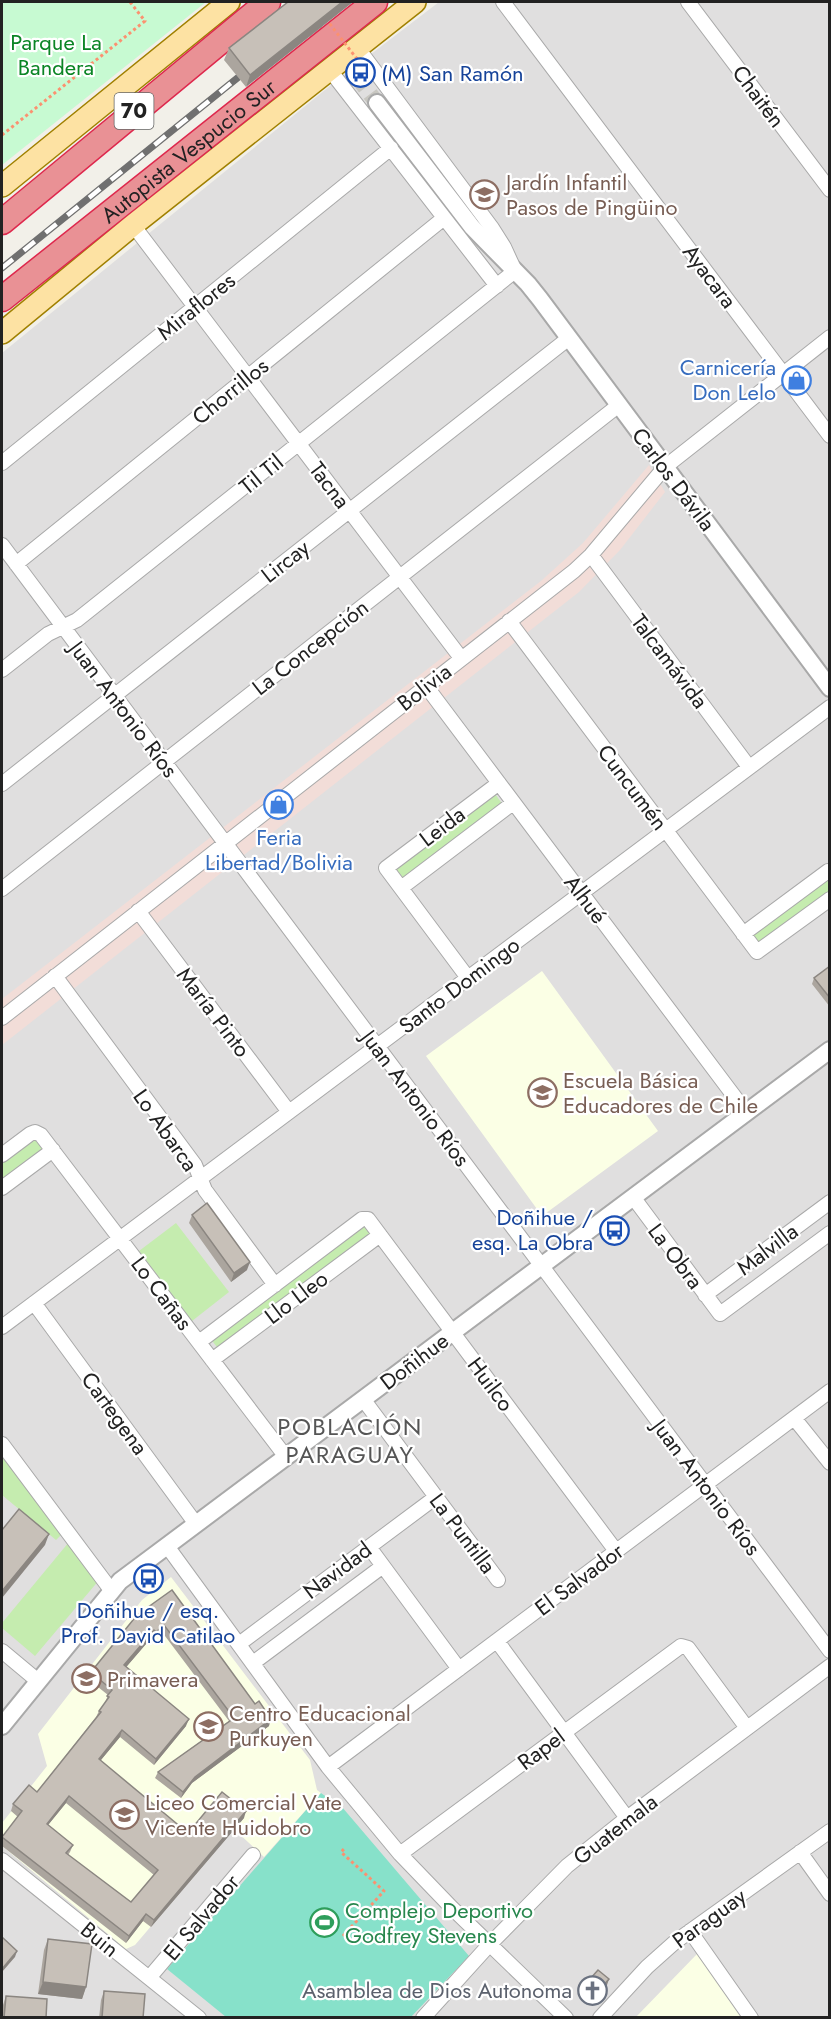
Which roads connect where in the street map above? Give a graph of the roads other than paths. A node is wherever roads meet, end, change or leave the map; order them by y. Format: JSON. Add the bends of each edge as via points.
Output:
{"nodes":[{"id":1,"x":229,"y":2,"type":"edge"},
{"id":2,"x":268,"y":2,"type":"edge"},
{"id":3,"x":375,"y":2,"type":"edge"},
{"id":4,"x":415,"y":2,"type":"edge"},
{"id":5,"x":503,"y":2,"type":"edge"},
{"id":6,"x":688,"y":2,"type":"edge"},
{"id":7,"x":357,"y":47,"type":"junction"},
{"id":8,"x":329,"y":69,"type":"junction"},
{"id":9,"x":377,"y":103,"type":"tunnel mouth"},
{"id":10,"x":391,"y":148,"type":"junction"},
{"id":11,"x":2,"y":186,"type":"edge"},
{"id":12,"x":830,"y":190,"type":"edge"},
{"id":13,"x":444,"y":218,"type":"junction"},
{"id":14,"x":2,"y":222,"type":"edge"},
{"id":15,"x":133,"y":225,"type":"junction"},
{"id":16,"x":515,"y":271,"type":"junction"},
{"id":17,"x":497,"y":286,"type":"junction"},
{"id":18,"x":2,"y":298,"type":"edge"},
{"id":19,"x":195,"y":307,"type":"junction"},
{"id":20,"x":2,"y":333,"type":"edge"},
{"id":21,"x":569,"y":338,"type":"junction"},
{"id":22,"x":830,"y":338,"type":"edge"},
{"id":23,"x":783,"y":374,"type":"junction"},
{"id":24,"x":248,"y":377,"type":"junction"},
{"id":25,"x":619,"y":405,"type":"junction"},
{"id":26,"x":830,"y":436,"type":"edge"},
{"id":27,"x":298,"y":444,"type":"junction"},
{"id":28,"x":2,"y":463,"type":"edge"},
{"id":29,"x":665,"y":467,"type":"junction"},
{"id":30,"x":349,"y":511,"type":"junction"},
{"id":31,"x":2,"y":545,"type":"edge"},
{"id":32,"x":591,"y":555,"type":"junction"},
{"id":33,"x":16,"y":564,"type":"junction"},
{"id":34,"x":399,"y":577,"type":"junction"},
{"id":35,"x":509,"y":621,"type":"junction"},
{"id":36,"x":63,"y":627,"type":"junction"},
{"id":37,"x":461,"y":658,"type":"junction"},
{"id":38,"x":2,"y":670,"type":"edge"},
{"id":39,"x":426,"y":686,"type":"junction"},
{"id":40,"x":830,"y":688,"type":"edge"},
{"id":41,"x":114,"y":696,"type":"junction"},
{"id":42,"x":830,"y":707,"type":"edge"},
{"id":43,"x":164,"y":762,"type":"junction"},
{"id":44,"x":749,"y":767,"type":"junction"},
{"id":45,"x":499,"y":783,"type":"junction"},
{"id":46,"x":2,"y":784,"type":"edge"},
{"id":47,"x":513,"y":803,"type":"junction"},
{"id":48,"x":666,"y":830,"type":"junction"},
{"id":49,"x":225,"y":843,"type":"junction"},
{"id":50,"x":829,"y":872,"type":"edge"},
{"id":51,"x":401,"y":888,"type":"junction"},
{"id":52,"x":2,"y":889,"type":"edge"},
{"id":53,"x":581,"y":893,"type":"junction"},
{"id":54,"x":830,"y":898,"type":"edge"},
{"id":55,"x":138,"y":911,"type":"junction"},
{"id":56,"x":743,"y":934,"type":"junction"},
{"id":57,"x":55,"y":976,"type":"junction"},
{"id":58,"x":468,"y":978,"type":"junction"},
{"id":59,"x":2,"y":1018,"type":"edge"},
{"id":60,"x":377,"y":1046,"type":"junction"},
{"id":61,"x":829,"y":1052,"type":"edge"},
{"id":62,"x":289,"y":1112,"type":"junction"},
{"id":63,"x":746,"y":1112,"type":"junction"},
{"id":64,"x":53,"y":1150,"type":"junction"},
{"id":65,"x":2,"y":1155,"type":"edge"},
{"id":66,"x":200,"y":1178,"type":"junction"},
{"id":67,"x":2,"y":1188,"type":"edge"},
{"id":68,"x":633,"y":1197,"type":"junction"},
{"id":69,"x":830,"y":1202,"type":"edge"},
{"id":70,"x":366,"y":1218,"type":"joint"},
{"id":71,"x":830,"y":1233,"type":"edge"},
{"id":72,"x":380,"y":1234,"type":"junction"},
{"id":73,"x":120,"y":1239,"type":"junction"},
{"id":74,"x":541,"y":1266,"type":"junction"},
{"id":75,"x":275,"y":1285,"type":"junction"},
{"id":76,"x":705,"y":1295,"type":"junction"},
{"id":77,"x":34,"y":1303,"type":"junction"},
{"id":78,"x":720,"y":1314,"type":"joint"},
{"id":79,"x":2,"y":1327,"type":"edge"},
{"id":80,"x":452,"y":1332,"type":"junction"},
{"id":81,"x":198,"y":1342,"type":"junction"},
{"id":82,"x":212,"y":1360,"type":"junction"},
{"id":83,"x":830,"y":1391,"type":"edge"},
{"id":84,"x":363,"y":1399,"type":"junction"},
{"id":85,"x":794,"y":1418,"type":"junction"},
{"id":86,"x":2,"y":1444,"type":"edge"},
{"id":87,"x":286,"y":1457,"type":"junction"},
{"id":88,"x":830,"y":1463,"type":"edge"},
{"id":89,"x":705,"y":1484,"type":"junction"},
{"id":90,"x":436,"y":1497,"type":"junction"},
{"id":91,"x":196,"y":1524,"type":"junction"},
{"id":92,"x":167,"y":1546,"type":"junction"},
{"id":93,"x":369,"y":1547,"type":"junction"},
{"id":94,"x":616,"y":1551,"type":"junction"},
{"id":95,"x":383,"y":1566,"type":"junction"},
{"id":96,"x":498,"y":1580,"type":"dead end"},
{"id":97,"x":111,"y":1590,"type":"junction"},
{"id":98,"x":496,"y":1641,"type":"junction"},
{"id":99,"x":239,"y":1644,"type":"junction"},
{"id":100,"x":2,"y":1651,"type":"edge"},
{"id":101,"x":830,"y":1651,"type":"edge"},
{"id":102,"x":253,"y":1664,"type":"junction"},
{"id":103,"x":830,"y":1666,"type":"edge"},
{"id":104,"x":459,"y":1669,"type":"junction"},
{"id":105,"x":38,"y":1681,"type":"junction"},
{"id":106,"x":2,"y":1726,"type":"edge"},
{"id":107,"x":747,"y":1728,"type":"junction"},
{"id":108,"x":564,"y":1732,"type":"junction"},
{"id":109,"x":328,"y":1767,"type":"junction"},
{"id":110,"x":627,"y":1818,"type":"junction"},
{"id":111,"x":830,"y":1831,"type":"edge"},
{"id":112,"x":800,"y":1852,"type":"junction"},
{"id":113,"x":400,"y":1854,"type":"junction"},
{"id":114,"x":253,"y":1855,"type":"dead end"},
{"id":115,"x":2,"y":1860,"type":"edge"},
{"id":116,"x":830,"y":1894,"type":"edge"},
{"id":117,"x":690,"y":1931,"type":"junction"},
{"id":118,"x":490,"y":1944,"type":"junction"},
{"id":119,"x":149,"y":1978,"type":"junction"},
{"id":120,"x":199,"y":2018,"type":"edge"},
{"id":121,"x":423,"y":2018,"type":"edge"},
{"id":122,"x":566,"y":2018,"type":"edge"},
{"id":123,"x":600,"y":2018,"type":"edge"},
{"id":124,"x":751,"y":2018,"type":"edge"}],
"edges":[{"from":1,"to":11,"type":"main road"},
{"from":2,"to":14,"type":"highway","number":"70"},
{"from":3,"to":18,"type":"highway","name":"Autopista Vespucio Sur"},
{"from":4,"to":7,"type":"main road"},
{"from":5,"to":23,"type":"street","name":"Ayacara"},
{"from":6,"to":12,"type":"street","name":"Chaitén"},
{"from":7,"to":8,"type":"main road"},
{"from":7,"to":16,"type":"street","name":"Carlos Dávila","via":[[492,228]]},
{"from":8,"to":10,"type":"street"},
{"from":8,"to":15,"type":"main road"},
{"from":9,"to":16,"type":"street","name":"Carlos Dávila","via":[[472,227]]},
{"from":10,"to":13,"type":"street"},
{"from":10,"to":19,"type":"street","name":"Miraflores"},
{"from":13,"to":17,"type":"street"},
{"from":13,"to":24,"type":"street","name":"Chorrillos"},
{"from":15,"to":19,"type":"street","name":"Tacna"},
{"from":15,"to":20,"type":"main road"},
{"from":16,"to":17,"type":"street","name":"Til Til"},
{"from":16,"to":21,"type":"street","name":"Carlos Dávila"},
{"from":17,"to":27,"type":"street","name":"Til Til"},
{"from":19,"to":24,"type":"street","name":"Tacna"},
{"from":19,"to":28,"type":"street","name":"Miraflores"},
{"from":21,"to":25,"type":"street","name":"Carlos Dávila"},
{"from":21,"to":30,"type":"street","name":"Lircay"},
{"from":22,"to":23,"type":"street","name":"Bolivia"},
{"from":23,"to":26,"type":"street","name":"Ayacara"},
{"from":23,"to":29,"type":"street","name":"Bolivia"},
{"from":24,"to":27,"type":"street","name":"Tacna"},
{"from":24,"to":33,"type":"street","name":"Chorrillos"},
{"from":25,"to":29,"type":"street","name":"Carlos Dávila"},
{"from":25,"to":34,"type":"street","name":"La Concepción"},
{"from":27,"to":30,"type":"street","name":"Tacna"},
{"from":27,"to":36,"type":"street","name":"Til Til","via":[[77,620]]},
{"from":29,"to":32,"type":"street","name":"Bolivia"},
{"from":29,"to":40,"type":"street","name":"Carlos Dávila"},
{"from":30,"to":34,"type":"street","name":"Tacna"},
{"from":30,"to":41,"type":"street","name":"Lircay"},
{"from":31,"to":33,"type":"street","name":"Juan Antonio Ríos"},
{"from":32,"to":35,"type":"street","name":"Bolivia"},
{"from":32,"to":44,"type":"street","name":"Talcamávida"},
{"from":33,"to":36,"type":"street","name":"Juan Antonio Ríos"},
{"from":34,"to":37,"type":"street","name":"Tacna"},
{"from":34,"to":43,"type":"street","name":"La Concepción"},
{"from":35,"to":37,"type":"street","name":"Bolivia"},
{"from":35,"to":48,"type":"street","name":"Cuncumén"},
{"from":36,"to":38,"type":"street","name":"Til Til"},
{"from":36,"to":41,"type":"street","name":"Juan Antonio Ríos"},
{"from":37,"to":39,"type":"street","name":"Bolivia"},
{"from":39,"to":45,"type":"street","name":"Alhué"},
{"from":39,"to":49,"type":"street","name":"Bolivia"},
{"from":41,"to":43,"type":"street","name":"Juan Antonio Ríos"},
{"from":41,"to":46,"type":"street","name":"Lircay"},
{"from":42,"to":44,"type":"street","name":"Santo Domingo"},
{"from":43,"to":49,"type":"street","name":"Juan Antonio Ríos"},
{"from":43,"to":52,"type":"street","name":"La Concepción"},
{"from":44,"to":48,"type":"street","name":"Santo Domingo"},
{"from":45,"to":47,"type":"street","name":"Alhué"},
{"from":45,"to":51,"type":"street","name":"Leida","via":[[386,868]]},
{"from":47,"to":51,"type":"street","name":"Leida"},
{"from":47,"to":53,"type":"street","name":"Alhué"},
{"from":48,"to":53,"type":"street","name":"Santo Domingo"},
{"from":48,"to":56,"type":"street","name":"Cuncumén"},
{"from":49,"to":55,"type":"street","name":"Bolivia"},
{"from":49,"to":60,"type":"street","name":"Juan Antonio Ríos"},
{"from":50,"to":56,"type":"street"},
{"from":51,"to":58,"type":"street"},
{"from":53,"to":58,"type":"street","name":"Santo Domingo"},
{"from":53,"to":63,"type":"street","name":"Alhué"},
{"from":54,"to":56,"type":"street","name":"Cuncumén","via":[[757,952]]},
{"from":55,"to":57,"type":"street","name":"Bolivia"},
{"from":55,"to":62,"type":"street","name":"María Pinto"},
{"from":57,"to":59,"type":"street","name":"Bolivia"},
{"from":57,"to":66,"type":"street","name":"Lo Abarca","via":[[195,1165]]},
{"from":58,"to":60,"type":"street","name":"Santo Domingo"},
{"from":60,"to":62,"type":"street","name":"Santo Domingo"},
{"from":60,"to":74,"type":"street","name":"Juan Antonio Ríos"},
{"from":61,"to":63,"type":"street","name":"Doñihue"},
{"from":62,"to":66,"type":"street","name":"Santo Domingo"},
{"from":63,"to":68,"type":"street","name":"Doñihue"},
{"from":64,"to":65,"type":"street","name":"Lo Cañas","via":[[35,1132]]},
{"from":64,"to":67,"type":"street"},
{"from":64,"to":73,"type":"street","name":"Lo Cañas"},
{"from":66,"to":73,"type":"street","name":"Santo Domingo"},
{"from":66,"to":75,"type":"street","name":"Lo Abarca"},
{"from":68,"to":74,"type":"street","name":"Doñihue"},
{"from":68,"to":76,"type":"street","name":"La Obra"},
{"from":69,"to":76,"type":"street","name":"Malvilla"},
{"from":70,"to":72,"type":"street","name":"Huilco"},
{"from":70,"to":75,"type":"street","name":"Llo Lleo"},
{"from":71,"to":78,"type":"street","name":"Malvilla"},
{"from":72,"to":80,"type":"street","name":"Huilco"},
{"from":72,"to":82,"type":"street","name":"Llo Lleo"},
{"from":73,"to":77,"type":"street","name":"Santo Domingo"},
{"from":73,"to":81,"type":"street","name":"Lo Cañas"},
{"from":74,"to":80,"type":"street","name":"Doñihue"},
{"from":74,"to":89,"type":"street","name":"Juan Antonio Ríos"},
{"from":75,"to":81,"type":"street","name":"Llo Lleo"},
{"from":76,"to":78,"type":"street","name":"La Obra"},
{"from":77,"to":79,"type":"street","name":"Santo Domingo"},
{"from":77,"to":91,"type":"street","name":"Cartegena"},
{"from":80,"to":84,"type":"street","name":"Doñihue"},
{"from":80,"to":94,"type":"street","name":"Huilco"},
{"from":81,"to":82,"type":"street","name":"Lo Cañas"},
{"from":82,"to":87,"type":"street","name":"Lo Cañas"},
{"from":83,"to":85,"type":"street","name":"El Salvador"},
{"from":84,"to":87,"type":"street","name":"Doñihue"},
{"from":84,"to":90,"type":"street","name":"La Puntilla"},
{"from":85,"to":88,"type":"street"},
{"from":85,"to":89,"type":"street","name":"El Salvador"},
{"from":86,"to":97,"type":"street"},
{"from":87,"to":91,"type":"street","name":"Doñihue"},
{"from":89,"to":94,"type":"street","name":"El Salvador"},
{"from":89,"to":101,"type":"street","name":"Juan Antonio Ríos"},
{"from":90,"to":93,"type":"street","name":"Navidad"},
{"from":90,"to":96,"type":"street","name":"La Puntilla"},
{"from":91,"to":92,"type":"street","name":"Doñihue"},
{"from":92,"to":97,"type":"street","name":"Doñihue"},
{"from":92,"to":99,"type":"street"},
{"from":93,"to":95,"type":"street"},
{"from":93,"to":99,"type":"street","name":"Navidad"},
{"from":94,"to":98,"type":"street","name":"El Salvador"},
{"from":95,"to":102,"type":"street","name":"Navidad"},
{"from":95,"to":104,"type":"street"},
{"from":97,"to":105,"type":"street","name":"Doñihue"},
{"from":98,"to":104,"type":"street","name":"El Salvador"},
{"from":98,"to":108,"type":"street"},
{"from":99,"to":102,"type":"street"},
{"from":100,"to":105,"type":"street"},
{"from":102,"to":109,"type":"street"},
{"from":103,"to":107,"type":"street","name":"Guatemala"},
{"from":104,"to":109,"type":"street","name":"El Salvador"},
{"from":105,"to":106,"type":"street","name":"Doñihue"},
{"from":107,"to":108,"type":"street","name":"Rapel","via":[[683,1646]]},
{"from":107,"to":110,"type":"street","name":"Guatemala"},
{"from":108,"to":110,"type":"street"},
{"from":108,"to":113,"type":"street","name":"Rapel"},
{"from":109,"to":113,"type":"street"},
{"from":110,"to":118,"type":"street","name":"Guatemala","via":[[567,1866]]},
{"from":111,"to":112,"type":"street","name":"Paraguay"},
{"from":112,"to":116,"type":"street"},
{"from":112,"to":117,"type":"street","name":"Paraguay"},
{"from":113,"to":118,"type":"street"},
{"from":114,"to":119,"type":"street","name":"El Salvador"},
{"from":115,"to":119,"type":"street","name":"Buin"},
{"from":117,"to":123,"type":"street","name":"Paraguay","via":[[647,1967]]},
{"from":117,"to":124,"type":"street"},
{"from":118,"to":121,"type":"street","name":"Guatemala"},
{"from":118,"to":122,"type":"street"},
{"from":119,"to":120,"type":"street","name":"Buin"}]}
